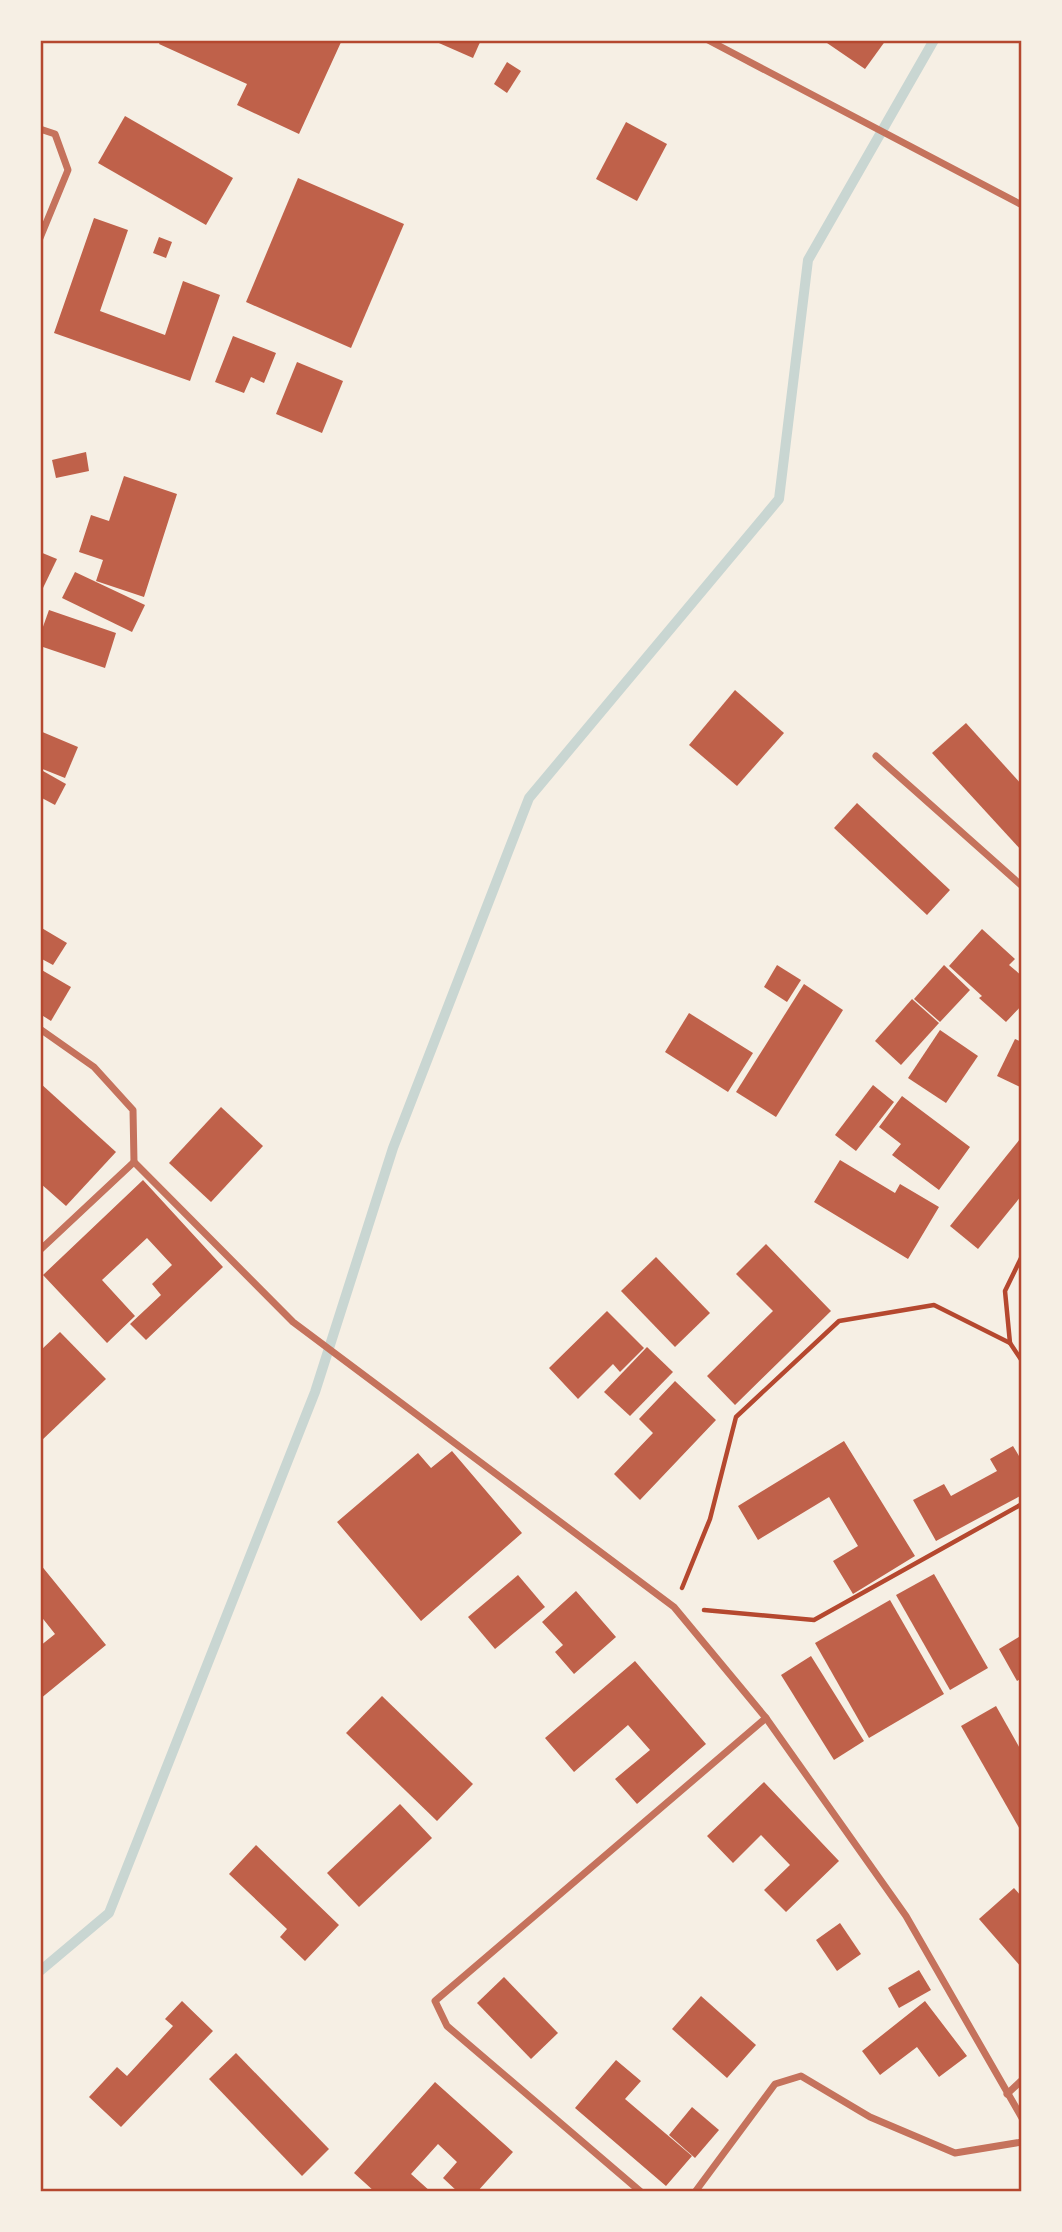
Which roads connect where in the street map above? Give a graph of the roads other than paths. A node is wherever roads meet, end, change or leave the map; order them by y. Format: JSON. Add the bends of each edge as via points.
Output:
{"nodes":[{"id":1,"x":708,"y":40,"type":"edge"},
{"id":2,"x":40,"y":129,"type":"edge"},
{"id":3,"x":1022,"y":205,"type":"edge"},
{"id":4,"x":40,"y":238,"type":"edge"},
{"id":5,"x":876,"y":756,"type":"dead end"},
{"id":6,"x":1022,"y":886,"type":"edge"},
{"id":7,"x":40,"y":1029,"type":"edge"},
{"id":8,"x":134,"y":1162,"type":"junction"},
{"id":9,"x":40,"y":1250,"type":"edge"},
{"id":10,"x":766,"y":1718,"type":"junction"},
{"id":11,"x":1022,"y":2080,"type":"edge"},
{"id":12,"x":1007,"y":2094,"type":"junction"},
{"id":13,"x":1022,"y":2118,"type":"edge"},
{"id":14,"x":1022,"y":2142,"type":"edge"},
{"id":15,"x":641,"y":2192,"type":"edge"},
{"id":16,"x":695,"y":2192,"type":"edge"}],
"edges":[{"from":1,"to":3,"type":"street"},
{"from":2,"to":4,"type":"street","via":[[55,134],[68,170]]},
{"from":5,"to":6,"type":"street"},
{"from":7,"to":8,"type":"street","via":[[94,1068],[133,1110]]},
{"from":8,"to":9,"type":"street"},
{"from":8,"to":10,"type":"street","via":[[293,1322],[674,1608]]},
{"from":10,"to":12,"type":"street","via":[[906,1916]]},
{"from":10,"to":15,"type":"street","via":[[435,2001],[447,2026]]},
{"from":11,"to":12,"type":"street"},
{"from":12,"to":13,"type":"street"},
{"from":14,"to":16,"type":"street","via":[[956,2153],[870,2117],[800,2076],[775,2084]]}]}
